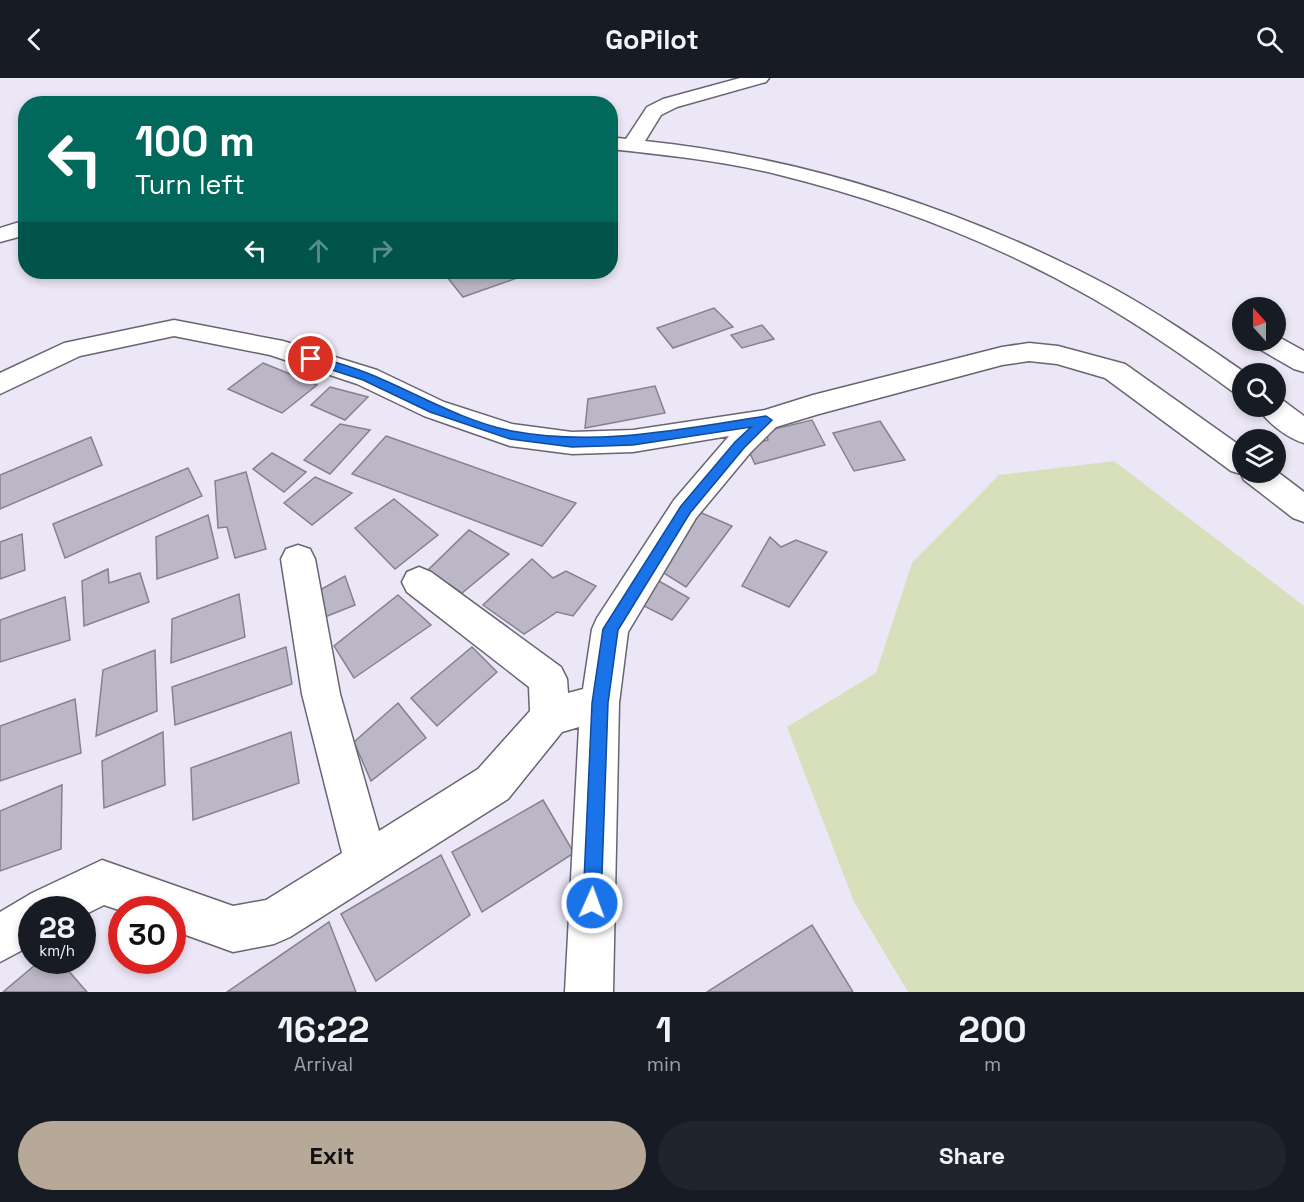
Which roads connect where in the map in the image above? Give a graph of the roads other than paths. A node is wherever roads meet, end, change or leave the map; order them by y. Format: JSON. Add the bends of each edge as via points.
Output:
{"nodes":[{"id":1,"x":760,"y":78,"type":"edge"},
{"id":2,"x":618,"y":144,"type":"edge"},
{"id":3,"x":632,"y":145,"type":"junction"},
{"id":4,"x":18,"y":229,"type":"edge"},
{"id":5,"x":0,"y":235,"type":"edge"},
{"id":6,"x":1286,"y":339,"type":"edge"},
{"id":7,"x":1304,"y":341,"type":"edge"},
{"id":8,"x":1283,"y":351,"type":"edge"},
{"id":9,"x":1304,"y":363,"type":"edge"},
{"id":10,"x":1232,"y":377,"type":"edge"},
{"id":11,"x":0,"y":384,"type":"edge"},
{"id":12,"x":1285,"y":417,"type":"edge"},
{"id":13,"x":766,"y":420,"type":"junction"},
{"id":14,"x":1304,"y":432,"type":"edge"},
{"id":15,"x":1232,"y":456,"type":"edge"},
{"id":16,"x":1270,"y":483,"type":"edge"},
{"id":17,"x":1304,"y":508,"type":"edge"},
{"id":18,"x":298,"y":559,"type":"dead end"},
{"id":19,"x":420,"y":582,"type":"dead end"},
{"id":20,"x":600,"y":703,"type":"junction"},
{"id":21,"x":550,"y":717,"type":"junction"},
{"id":22,"x":366,"y":864,"type":"junction"},
{"id":23,"x":74,"y":896,"type":"edge"},
{"id":24,"x":18,"y":927,"type":"edge"},
{"id":25,"x":0,"y":939,"type":"edge"},
{"id":26,"x":589,"y":992,"type":"edge"}],
"edges":[{"from":1,"to":3,"type":"street","via":[[654,111]]},
{"from":2,"to":3,"type":"street"},
{"from":3,"to":10,"type":"street","via":[[751,162],[842,184],[927,212],[1028,256],[1114,300]]},
{"from":4,"to":5,"type":"street"},
{"from":6,"to":7,"type":"street"},
{"from":8,"to":9,"type":"street"},
{"from":11,"to":13,"type":"street","via":[[73,349],[174,328],[274,347],[367,377],[434,409],[510,435],[572,443],[633,441]]},
{"from":12,"to":14,"type":"street"},
{"from":13,"to":15,"type":"street","via":[[1029,352],[1058,355],[1115,371]]},
{"from":13,"to":20,"type":"street","via":[[739,445],[685,509],[610,629]]},
{"from":16,"to":17,"type":"street"},
{"from":18,"to":22,"type":"street","via":[[321,694]]},
{"from":19,"to":21,"type":"street","via":[[548,680]]},
{"from":20,"to":21,"type":"street"},
{"from":20,"to":26,"type":"street"},
{"from":21,"to":22,"type":"street","via":[[493,784]]},
{"from":22,"to":23,"type":"street","via":[[274,921],[233,929],[102,882]]},
{"from":24,"to":25,"type":"street"}]}
